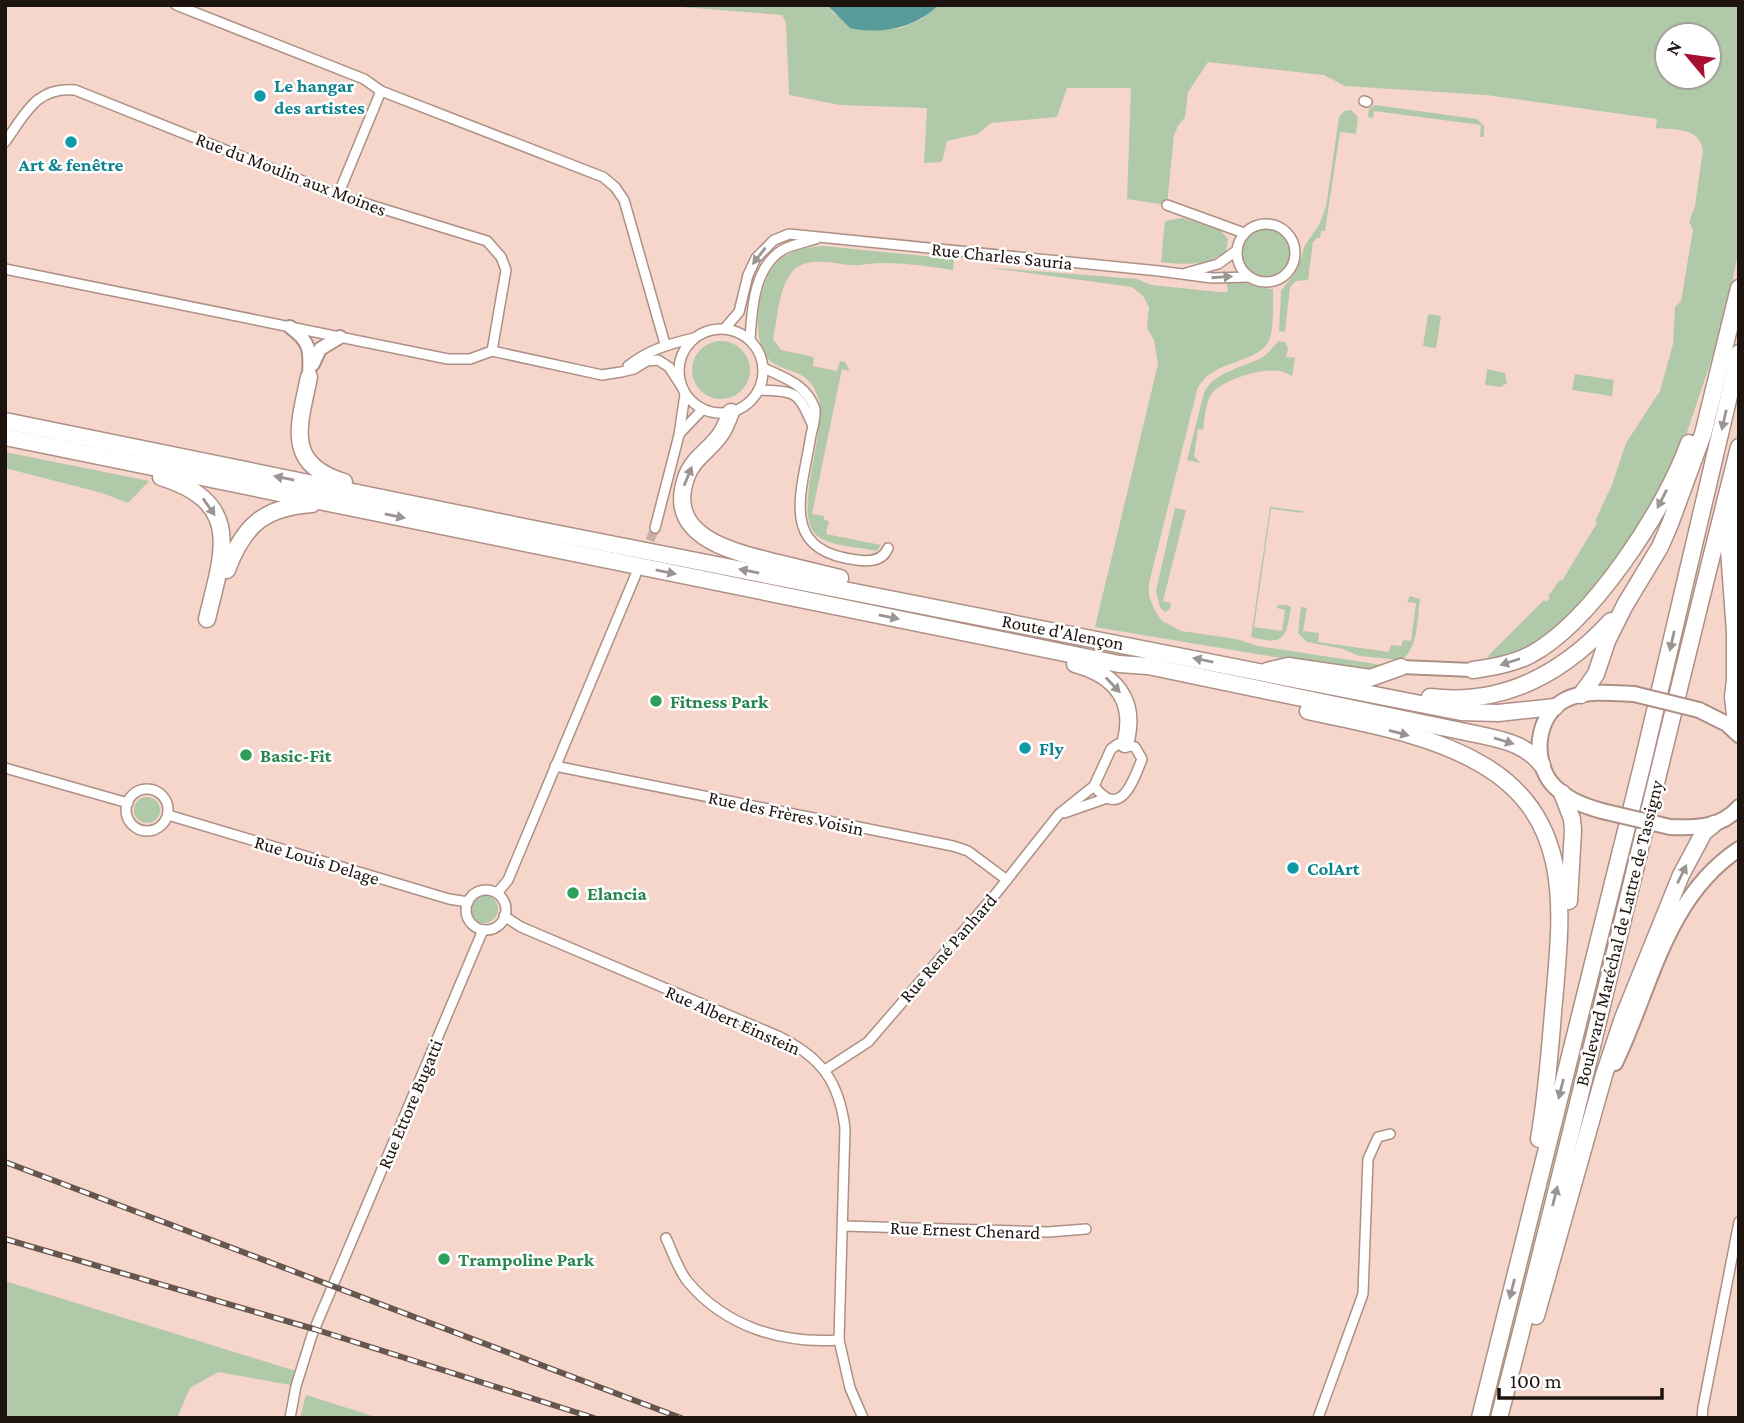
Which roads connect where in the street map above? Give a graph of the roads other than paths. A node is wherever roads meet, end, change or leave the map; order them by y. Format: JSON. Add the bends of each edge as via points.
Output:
{"nodes":[{"id":1,"x":176,"y":5,"type":"edge"},
{"id":2,"x":381,"y":91,"type":"junction"},
{"id":3,"x":5,"y":142,"type":"edge"},
{"id":4,"x":338,"y":195,"type":"junction"},
{"id":5,"x":1167,"y":205,"type":"dead end"},
{"id":6,"x":1244,"y":233,"type":"junction"},
{"id":7,"x":819,"y":238,"type":"junction"},
{"id":8,"x":1236,"y":251,"type":"junction"},
{"id":9,"x":5,"y":269,"type":"edge"},
{"id":10,"x":1184,"y":274,"type":"junction"},
{"id":11,"x":1250,"y":278,"type":"junction"},
{"id":12,"x":1739,"y":288,"type":"edge"},
{"id":13,"x":290,"y":327,"type":"junction"},
{"id":14,"x":724,"y":328,"type":"junction"},
{"id":15,"x":340,"y":337,"type":"junction"},
{"id":16,"x":694,"y":338,"type":"junction"},
{"id":17,"x":750,"y":339,"type":"junction"},
{"id":18,"x":666,"y":344,"type":"junction"},
{"id":19,"x":492,"y":351,"type":"junction"},
{"id":20,"x":1739,"y":353,"type":"edge"},
{"id":21,"x":764,"y":368,"type":"junction"},
{"id":22,"x":1720,"y":371,"type":"junction"},
{"id":23,"x":621,"y":372,"type":"junction"},
{"id":24,"x":309,"y":377,"type":"junction"},
{"id":25,"x":684,"y":390,"type":"junction"},
{"id":26,"x":759,"y":390,"type":"junction"},
{"id":27,"x":703,"y":409,"type":"junction"},
{"id":28,"x":731,"y":412,"type":"junction"},
{"id":29,"x":5,"y":419,"type":"edge"},
{"id":30,"x":813,"y":426,"type":"junction"},
{"id":31,"x":679,"y":435,"type":"junction"},
{"id":32,"x":5,"y":436,"type":"edge"},
{"id":33,"x":34,"y":442,"type":"junction"},
{"id":34,"x":1739,"y":447,"type":"edge"},
{"id":35,"x":1739,"y":484,"type":"edge"},
{"id":36,"x":328,"y":502,"type":"junction"},
{"id":37,"x":519,"y":526,"type":"junction"},
{"id":38,"x":655,"y":528,"type":"tunnel mouth"},
{"id":39,"x":888,"y":548,"type":"dead end"},
{"id":40,"x":636,"y":574,"type":"dead end"},
{"id":41,"x":1625,"y":605,"type":"junction"},
{"id":42,"x":985,"y":617,"type":"junction"},
{"id":43,"x":1737,"y":637,"type":"edge"},
{"id":44,"x":1007,"y":641,"type":"junction"},
{"id":45,"x":1119,"y":664,"type":"junction"},
{"id":46,"x":1401,"y":667,"type":"joint"},
{"id":47,"x":1473,"y":670,"type":"joint"},
{"id":48,"x":1264,"y":672,"type":"junction"},
{"id":49,"x":1322,"y":684,"type":"junction"},
{"id":50,"x":1581,"y":695,"type":"junction"},
{"id":51,"x":1555,"y":707,"type":"junction"},
{"id":52,"x":1738,"y":734,"type":"edge"},
{"id":53,"x":1125,"y":744,"type":"junction"},
{"id":54,"x":1542,"y":765,"type":"junction"},
{"id":55,"x":555,"y":766,"type":"junction"},
{"id":56,"x":5,"y":768,"type":"edge"},
{"id":57,"x":1094,"y":786,"type":"junction"},
{"id":58,"x":1562,"y":793,"type":"junction"},
{"id":59,"x":1107,"y":798,"type":"junction"},
{"id":60,"x":128,"y":803,"type":"junction"},
{"id":61,"x":1736,"y":812,"type":"edge"},
{"id":62,"x":1059,"y":814,"type":"junction"},
{"id":63,"x":167,"y":815,"type":"junction"},
{"id":64,"x":1714,"y":824,"type":"junction"},
{"id":65,"x":1739,"y":849,"type":"edge"},
{"id":66,"x":1007,"y":880,"type":"junction"},
{"id":67,"x":498,"y":892,"type":"junction"},
{"id":68,"x":468,"y":902,"type":"junction"},
{"id":69,"x":505,"y":916,"type":"junction"},
{"id":70,"x":482,"y":930,"type":"junction"},
{"id":71,"x":1553,"y":1014,"type":"junction"},
{"id":72,"x":825,"y":1070,"type":"junction"},
{"id":73,"x":1604,"y":1075,"type":"junction"},
{"id":74,"x":1390,"y":1134,"type":"dead end"},
{"id":75,"x":1540,"y":1175,"type":"junction"},
{"id":76,"x":1739,"y":1222,"type":"edge"},
{"id":77,"x":843,"y":1226,"type":"junction"},
{"id":78,"x":1086,"y":1229,"type":"dead end"},
{"id":79,"x":666,"y":1238,"type":"dead end"},
{"id":80,"x":839,"y":1340,"type":"junction"},
{"id":81,"x":290,"y":1418,"type":"edge"},
{"id":82,"x":863,"y":1418,"type":"edge"},
{"id":83,"x":1318,"y":1418,"type":"edge"},
{"id":84,"x":1480,"y":1418,"type":"edge"},
{"id":85,"x":1499,"y":1418,"type":"edge"},
{"id":86,"x":1507,"y":1418,"type":"edge"},
{"id":87,"x":1703,"y":1418,"type":"edge"}],
"edges":[{"from":1,"to":2,"type":"street","via":[[364,79]]},
{"from":2,"to":4,"type":"street"},
{"from":2,"to":18,"type":"street","via":[[603,177],[615,187],[624,201]]},
{"from":3,"to":4,"type":"street","name":"Rue du Moulin aux Moines","via":[[40,96],[75,90]]},
{"from":4,"to":19,"type":"street","name":"Rue du Moulin aux Moines","via":[[486,241],[496,249],[506,270]]},
{"from":5,"to":6,"type":"street"},
{"from":6,"to":8,"type":"street"},
{"from":6,"to":11,"type":"street","via":[[1257,225],[1272,224],[1287,233],[1295,251],[1291,267],[1280,279],[1264,282]]},
{"from":7,"to":10,"type":"street","name":"Rue Charles Sauria"},
{"from":7,"to":14,"type":"street","name":"Rue Charles Sauria","one_way":true,"via":[[789,234],[767,246],[750,269],[739,312]]},
{"from":7,"to":17,"type":"street","name":"Rue Charles Sauria","via":[[784,249],[765,267]]},
{"from":8,"to":10,"type":"street","name":"Rue Charles Sauria","via":[[1218,264]]},
{"from":8,"to":11,"type":"street","via":[[1238,263]]},
{"from":9,"to":13,"type":"street"},
{"from":10,"to":11,"type":"street","name":"Rue Charles Sauria","one_way":true},
{"from":12,"to":22,"type":"highway"},
{"from":13,"to":15,"type":"street"},
{"from":13,"to":24,"type":"street","via":[[308,346]]},
{"from":14,"to":16,"type":"street"},
{"from":14,"to":17,"type":"street"},
{"from":15,"to":19,"type":"street","via":[[459,360]]},
{"from":15,"to":24,"type":"street","via":[[320,349]]},
{"from":16,"to":18,"type":"street"},
{"from":16,"to":25,"type":"street","via":[[680,360]]},
{"from":17,"to":21,"type":"street"},
{"from":18,"to":23,"type":"street"},
{"from":19,"to":23,"type":"street","via":[[602,375]]},
{"from":20,"to":75,"type":"highway","name":"Boulevard Maréchal de Lattre de Tassigny","one_way":true},
{"from":21,"to":26,"type":"street"},
{"from":21,"to":30,"type":"street","via":[[804,388],[815,409]]},
{"from":22,"to":41,"type":"highway","via":[[1671,524]]},
{"from":22,"to":47,"type":"highway","one_way":true,"via":[[1707,389],[1684,455],[1656,512],[1592,602],[1530,655]]},
{"from":23,"to":25,"type":"street","via":[[661,360]]},
{"from":24,"to":37,"type":"highway","via":[[299,438],[306,459],[320,473],[459,506]]},
{"from":25,"to":27,"type":"street"},
{"from":25,"to":31,"type":"street"},
{"from":26,"to":28,"type":"street","via":[[752,400]]},
{"from":26,"to":30,"type":"street","via":[[797,396]]},
{"from":27,"to":28,"type":"street"},
{"from":27,"to":31,"type":"street"},
{"from":42,"to":28,"type":"highway","one_way":true,"via":[[726,550],[699,533],[683,506],[686,476],[722,432]]},
{"from":37,"to":29,"type":"highway","one_way":true},
{"from":30,"to":39,"type":"street","via":[[802,488],[800,520],[806,538],[829,555],[862,561],[879,558]]},
{"from":31,"to":38,"type":"street"},
{"from":32,"to":33,"type":"highway"},
{"from":33,"to":36,"type":"highway"},
{"from":33,"to":36,"type":"highway","one_way":true,"via":[[74,458],[179,482],[202,496],[218,518],[223,546],[207,619],[238,542],[256,522],[284,507]]},
{"from":85,"to":34,"type":"highway","name":"Boulevard Maréchal de Lattre de Tassigny","one_way":true},
{"from":35,"to":43,"type":"highway","via":[[1729,550]]},
{"from":36,"to":44,"type":"highway","one_way":true},
{"from":42,"to":37,"type":"highway","one_way":true},
{"from":40,"to":55,"type":"street"},
{"from":41,"to":49,"type":"highway","via":[[1572,658],[1523,686],[1449,698],[1331,678]]},
{"from":41,"to":50,"type":"highway","via":[[1596,674]]},
{"from":48,"to":42,"type":"highway","name":"Route d'Alençon","one_way":true},
{"from":43,"to":52,"type":"highway","via":[[1733,697]]},
{"from":44,"to":45,"type":"highway"},
{"from":44,"to":53,"type":"highway","one_way":true,"via":[[1026,652],[1092,669],[1114,682],[1129,719]]},
{"from":45,"to":54,"type":"highway","one_way":true,"via":[[1148,666],[1485,736],[1518,746]]},
{"from":45,"to":71,"type":"highway","one_way":true,"via":[[1403,734],[1450,748],[1499,776],[1532,810],[1556,862],[1561,919]]},
{"from":46,"to":47,"type":"street"},
{"from":46,"to":48,"type":"highway","via":[[1370,678],[1289,666]]},
{"from":48,"to":49,"type":"highway"},
{"from":49,"to":51,"type":"highway","via":[[1461,712]]},
{"from":50,"to":51,"type":"main road"},
{"from":50,"to":52,"type":"main road","bridge":true,"via":[[1634,694],[1699,709]]},
{"from":51,"to":54,"type":"main road","via":[[1541,736]]},
{"from":53,"to":57,"type":"street","via":[[1111,749]]},
{"from":53,"to":59,"type":"street","via":[[1135,747],[1142,759],[1128,792]]},
{"from":54,"to":58,"type":"main road"},
{"from":55,"to":66,"type":"street","name":"Rue des Frères Voisin","via":[[953,846],[968,851]]},
{"from":55,"to":67,"type":"street","via":[[508,880]]},
{"from":56,"to":60,"type":"street"},
{"from":57,"to":59,"type":"street"},
{"from":57,"to":62,"type":"street","name":"Rue René Panhard"},
{"from":58,"to":64,"type":"main road","bridge":true,"via":[[1602,811],[1670,827]]},
{"from":58,"to":71,"type":"highway","via":[[1572,819],[1573,842],[1567,935]]},
{"from":59,"to":62,"type":"street"},
{"from":60,"to":63,"type":"street","via":[[140,791],[152,790],[165,799]]},
{"from":60,"to":63,"type":"street","via":[[130,821],[144,831],[161,825]]},
{"from":61,"to":64,"type":"main road"},
{"from":62,"to":66,"type":"street","name":"Rue René Panhard"},
{"from":63,"to":68,"type":"street","name":"Rue Louis Delage"},
{"from":73,"to":64,"type":"highway","one_way":true,"via":[[1681,875],[1704,832]]},
{"from":65,"to":73,"type":"main road","via":[[1709,872],[1680,911],[1615,1063]]},
{"from":66,"to":72,"type":"street","name":"Rue René Panhard","via":[[868,1042]]},
{"from":67,"to":68,"type":"street","via":[[478,891]]},
{"from":67,"to":69,"type":"street"},
{"from":68,"to":70,"type":"street","via":[[470,922]]},
{"from":69,"to":70,"type":"street","via":[[496,928]]},
{"from":69,"to":72,"type":"street","name":"Rue Albert Einstein","via":[[521,927],[799,1046]]},
{"from":70,"to":81,"type":"street","name":"Rue Ettore Bugatti","via":[[335,1276],[299,1372]]},
{"from":71,"to":75,"type":"highway","via":[[1537,1149]]},
{"from":72,"to":77,"type":"street","name":"Rue Albert Einstein","via":[[840,1099],[845,1128]]},
{"from":73,"to":86,"type":"highway"},
{"from":74,"to":83,"type":"street","via":[[1378,1137],[1368,1159],[1363,1294]]},
{"from":75,"to":84,"type":"highway","name":"Boulevard Maréchal de Lattre de Tassigny","one_way":true},
{"from":76,"to":87,"type":"street"},
{"from":77,"to":78,"type":"street","name":"Rue Ernest Chenard","via":[[1048,1233]]},
{"from":77,"to":80,"type":"street","name":"Rue Albert Einstein"},
{"from":79,"to":80,"type":"street","via":[[686,1280],[714,1308],[776,1337]]},
{"from":80,"to":82,"type":"street","name":"Rue Albert Einstein","via":[[850,1388]]}]}
